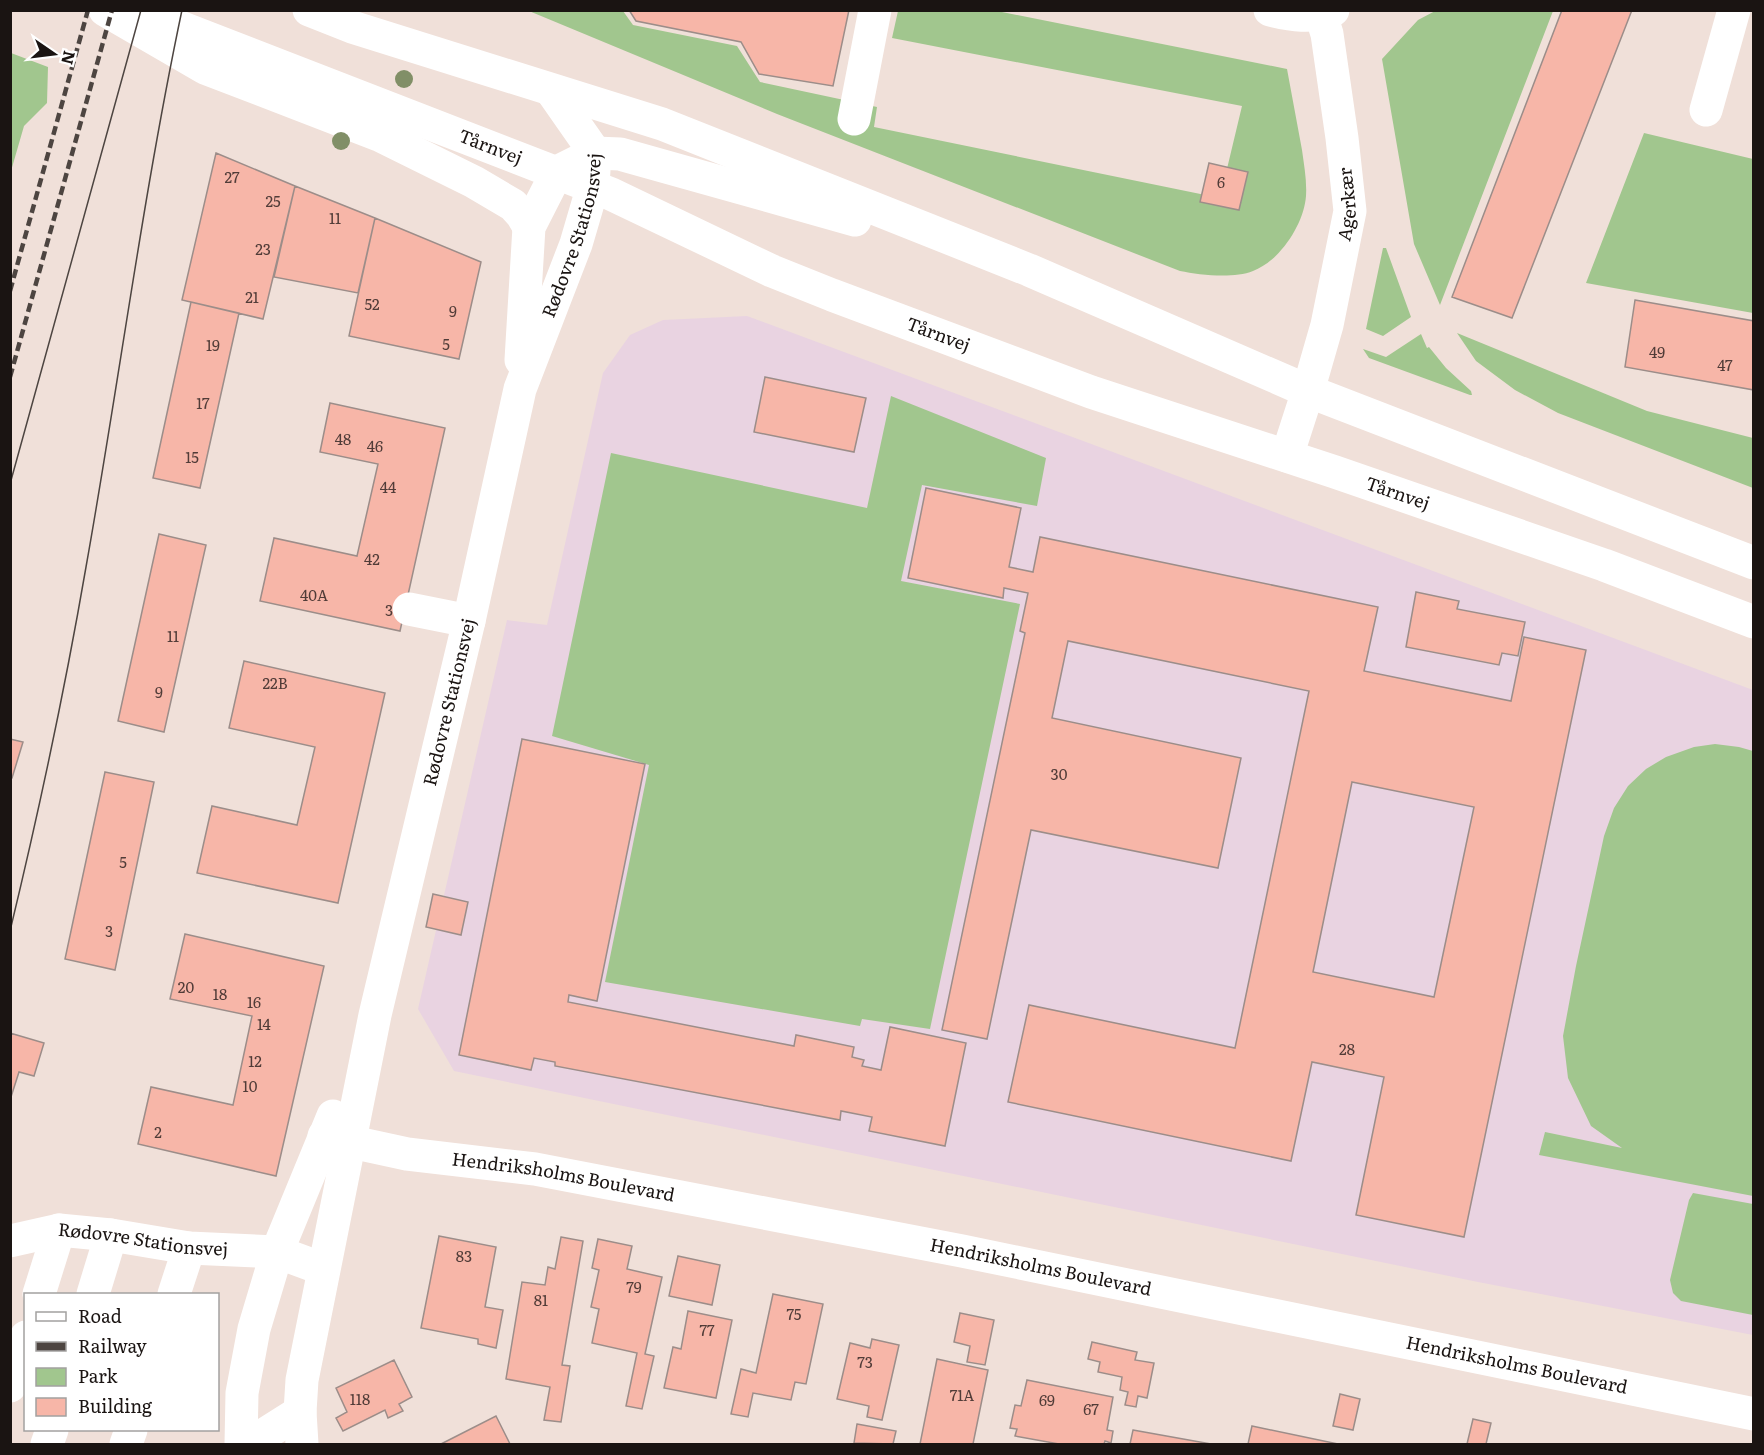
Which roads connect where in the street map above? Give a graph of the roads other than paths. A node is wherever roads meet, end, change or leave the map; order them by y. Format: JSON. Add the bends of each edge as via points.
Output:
{"nodes":[{"id":1,"x":105,"y":10,"type":"edge"},
{"id":2,"x":136,"y":10,"type":"edge"},
{"id":3,"x":309,"y":10,"type":"edge"},
{"id":4,"x":875,"y":10,"type":"edge"},
{"id":5,"x":1270,"y":10,"type":"edge"},
{"id":6,"x":1734,"y":10,"type":"edge"},
{"id":7,"x":1327,"y":13,"type":"edge"},
{"id":8,"x":551,"y":90,"type":"junction"},
{"id":9,"x":1706,"y":110,"type":"dead end"},
{"id":10,"x":854,"y":119,"type":"dead end"},
{"id":11,"x":595,"y":153,"type":"junction"},
{"id":12,"x":557,"y":172,"type":"junction"},
{"id":13,"x":592,"y":186,"type":"junction"},
{"id":14,"x":529,"y":227,"type":"junction"},
{"id":15,"x":1029,"y":270,"type":"junction"},
{"id":16,"x":520,"y":390,"type":"junction"},
{"id":17,"x":1308,"y":391,"type":"junction"},
{"id":18,"x":1287,"y":456,"type":"junction"},
{"id":19,"x":1754,"y":563,"type":"edge"},
{"id":20,"x":409,"y":609,"type":"dead end"},
{"id":21,"x":469,"y":621,"type":"junction"},
{"id":22,"x":1754,"y":622,"type":"edge"},
{"id":23,"x":337,"y":1139,"type":"junction"},
{"id":24,"x":59,"y":1230,"type":"junction"},
{"id":25,"x":111,"y":1235,"type":"junction"},
{"id":26,"x":10,"y":1241,"type":"edge"},
{"id":27,"x":189,"y":1248,"type":"junction"},
{"id":28,"x":278,"y":1252,"type":"junction"},
{"id":29,"x":323,"y":1269,"type":"junction"},
{"id":30,"x":39,"y":1293,"type":"edge"},
{"id":31,"x":93,"y":1293,"type":"edge"},
{"id":32,"x":174,"y":1293,"type":"edge"},
{"id":33,"x":24,"y":1343,"type":"edge"},
{"id":34,"x":10,"y":1386,"type":"edge"},
{"id":35,"x":300,"y":1412,"type":"junction"},
{"id":36,"x":1754,"y":1414,"type":"edge"},
{"id":37,"x":241,"y":1444,"type":"edge"},
{"id":38,"x":249,"y":1444,"type":"edge"},
{"id":39,"x":302,"y":1444,"type":"edge"}],
"edges":[{"from":1,"to":14,"type":"street","via":[[205,68],[379,135],[474,182],[513,205]]},
{"from":2,"to":12,"type":"street","name":"Tårnvej"},
{"from":3,"to":8,"type":"street"},
{"from":4,"to":10,"type":"street"},
{"from":5,"to":7,"type":"street","name":"Agerkær","via":[[1289,15]]},
{"from":6,"to":9,"type":"street"},
{"from":7,"to":17,"type":"street","name":"Agerkær","via":[[1350,211],[1327,325]]},
{"from":8,"to":11,"type":"street","name":"Rødovre Stationsvej"},
{"from":8,"to":15,"type":"street","via":[[662,124]]},
{"from":11,"to":12,"type":"street"},
{"from":11,"to":13,"type":"street","name":"Rødovre Stationsvej"},
{"from":11,"to":15,"type":"street","via":[[620,154],[650,162]]},
{"from":12,"to":13,"type":"street","name":"Tårnvej"},
{"from":12,"to":14,"type":"street"},
{"from":13,"to":16,"type":"street","name":"Rødovre Stationsvej","via":[[576,244]]},
{"from":13,"to":18,"type":"street","name":"Tårnvej","via":[[832,295],[1091,392]]},
{"from":14,"to":16,"type":"street","name":"Rødovre Stationsvej"},
{"from":15,"to":17,"type":"street"},
{"from":16,"to":21,"type":"street","name":"Rødovre Stationsvej"},
{"from":17,"to":18,"type":"street","name":"Agerkær"},
{"from":17,"to":19,"type":"street"},
{"from":18,"to":22,"type":"street","name":"Tårnvej","via":[[1604,565]]},
{"from":20,"to":21,"type":"street"},
{"from":21,"to":23,"type":"street","name":"Rødovre Stationsvej","via":[[375,1015]]},
{"from":23,"to":28,"type":"street","name":"Rødovre Stationsvej"},
{"from":23,"to":29,"type":"street","name":"Rødovre Stationsvej"},
{"from":23,"to":36,"type":"street","name":"Hendriksholms Boulevard","via":[[407,1154],[570,1175],[952,1249]]},
{"from":24,"to":25,"type":"street","name":"Rødovre Stationsvej"},
{"from":24,"to":26,"type":"street","name":"Rødovre Stationsvej"},
{"from":24,"to":30,"type":"street"},
{"from":25,"to":27,"type":"street","name":"Rødovre Stationsvej"},
{"from":25,"to":31,"type":"street"},
{"from":27,"to":28,"type":"street","name":"Rødovre Stationsvej"},
{"from":27,"to":32,"type":"street"},
{"from":28,"to":29,"type":"street","name":"Rødovre Stationsvej"},
{"from":28,"to":37,"type":"street","name":"Rødovre Stationsvej","via":[[254,1329],[242,1393]]},
{"from":29,"to":35,"type":"street","name":"Rødovre Stationsvej","via":[[302,1380]]},
{"from":33,"to":34,"type":"street"},
{"from":35,"to":38,"type":"street"},
{"from":35,"to":39,"type":"street","name":"Rødovre Stationsvej"}]}
